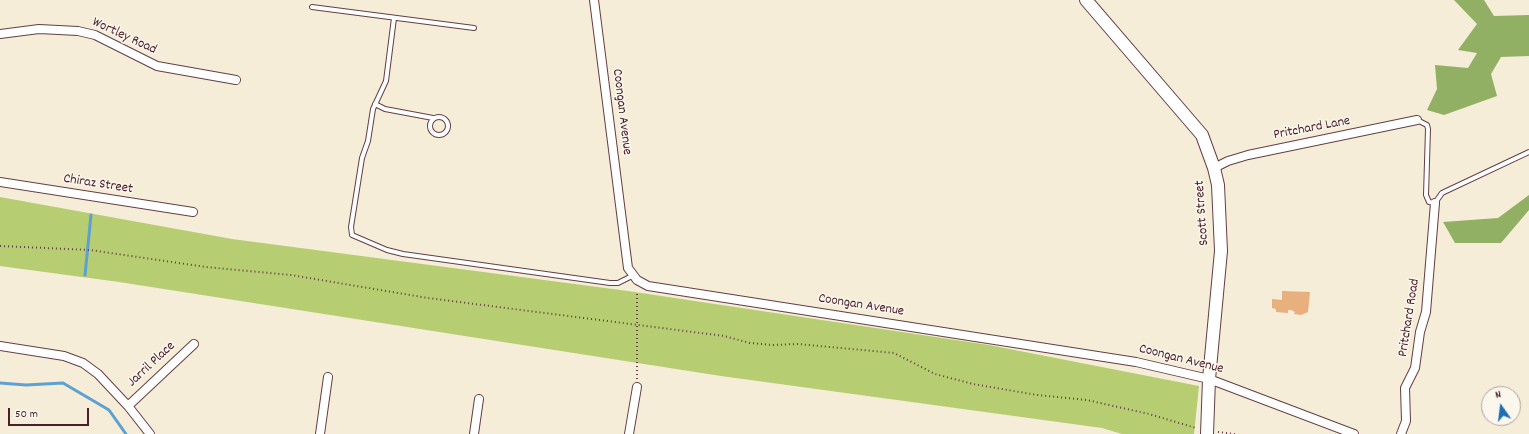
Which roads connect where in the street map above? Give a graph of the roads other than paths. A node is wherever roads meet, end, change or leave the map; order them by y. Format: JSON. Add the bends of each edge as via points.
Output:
{"nodes":[{"id":1,"x":594,"y":0,"type":"edge"},
{"id":2,"x":1091,"y":3,"type":"edge"},
{"id":3,"x":312,"y":7,"type":"dead end"},
{"id":4,"x":394,"y":18,"type":"junction"},
{"id":5,"x":474,"y":28,"type":"dead end"},
{"id":6,"x":0,"y":34,"type":"edge"},
{"id":7,"x":236,"y":80,"type":"dead end"},
{"id":8,"x":375,"y":104,"type":"junction"},
{"id":9,"x":433,"y":118,"type":"junction"},
{"id":10,"x":1417,"y":120,"type":"joint"},
{"id":11,"x":1529,"y":152,"type":"edge"},
{"id":12,"x":1214,"y":168,"type":"junction"},
{"id":13,"x":0,"y":182,"type":"edge"},
{"id":14,"x":1435,"y":203,"type":"junction"},
{"id":15,"x":193,"y":212,"type":"dead end"},
{"id":16,"x":636,"y":278,"type":"junction"},
{"id":17,"x":194,"y":344,"type":"dead end"},
{"id":18,"x":0,"y":346,"type":"edge"},
{"id":19,"x":328,"y":377,"type":"dead end"},
{"id":20,"x":1209,"y":379,"type":"junction"},
{"id":21,"x":636,"y":387,"type":"road end"},
{"id":22,"x":479,"y":399,"type":"dead end"},
{"id":23,"x":128,"y":406,"type":"junction"},
{"id":24,"x":1207,"y":432,"type":"edge"},
{"id":25,"x":150,"y":434,"type":"edge"},
{"id":26,"x":320,"y":434,"type":"edge"},
{"id":27,"x":474,"y":434,"type":"edge"},
{"id":28,"x":630,"y":434,"type":"edge"},
{"id":29,"x":1354,"y":434,"type":"edge"},
{"id":30,"x":1401,"y":434,"type":"edge"}],
"edges":[{"from":1,"to":16,"type":"street","name":"Coongan Avenue","via":[[628,268]]},
{"from":2,"to":12,"type":"main road","name":"Scott Street","via":[[1129,52],[1202,135]]},
{"from":3,"to":4,"type":"lane"},
{"from":4,"to":5,"type":"lane"},
{"from":4,"to":8,"type":"lane","via":[[386,81]]},
{"from":6,"to":7,"type":"street","name":"Wortley Road","via":[[39,28],[78,31],[101,38],[156,66]]},
{"from":8,"to":9,"type":"lane","via":[[384,109]]},
{"from":8,"to":16,"type":"lane","via":[[362,158],[351,227],[352,235],[356,238],[403,254],[602,283],[618,283]]},
{"from":9,"to":9,"type":"lane","via":[[439,116],[447,122],[448,128],[444,133],[439,135],[431,131],[430,123]]},
{"from":10,"to":12,"type":"street","name":"Pritchard Lane","via":[[1248,155]]},
{"from":10,"to":14,"type":"lane","via":[[1422,121],[1428,128],[1426,195],[1429,202]]},
{"from":11,"to":14,"type":"lane","via":[[1442,193]]},
{"from":12,"to":20,"type":"main road","name":"Scott Street","via":[[1218,185],[1221,251]]},
{"from":13,"to":15,"type":"street","name":"Chiraz Street"},
{"from":14,"to":30,"type":"street","name":"Pritchard Road","via":[[1426,312],[1420,332],[1415,368],[1405,388],[1406,421]]},
{"from":16,"to":20,"type":"street","name":"Coongan Avenue","via":[[648,286],[1128,360]]},
{"from":17,"to":23,"type":"street","name":"Jarril Place"},
{"from":18,"to":23,"type":"street","via":[[64,356],[83,363],[98,374]]},
{"from":19,"to":26,"type":"street"},
{"from":20,"to":24,"type":"main road","name":"Scott Street"},
{"from":20,"to":29,"type":"street","name":"Coongan Avenue"},
{"from":21,"to":28,"type":"street"},
{"from":22,"to":27,"type":"street"},
{"from":23,"to":25,"type":"street"}]}
